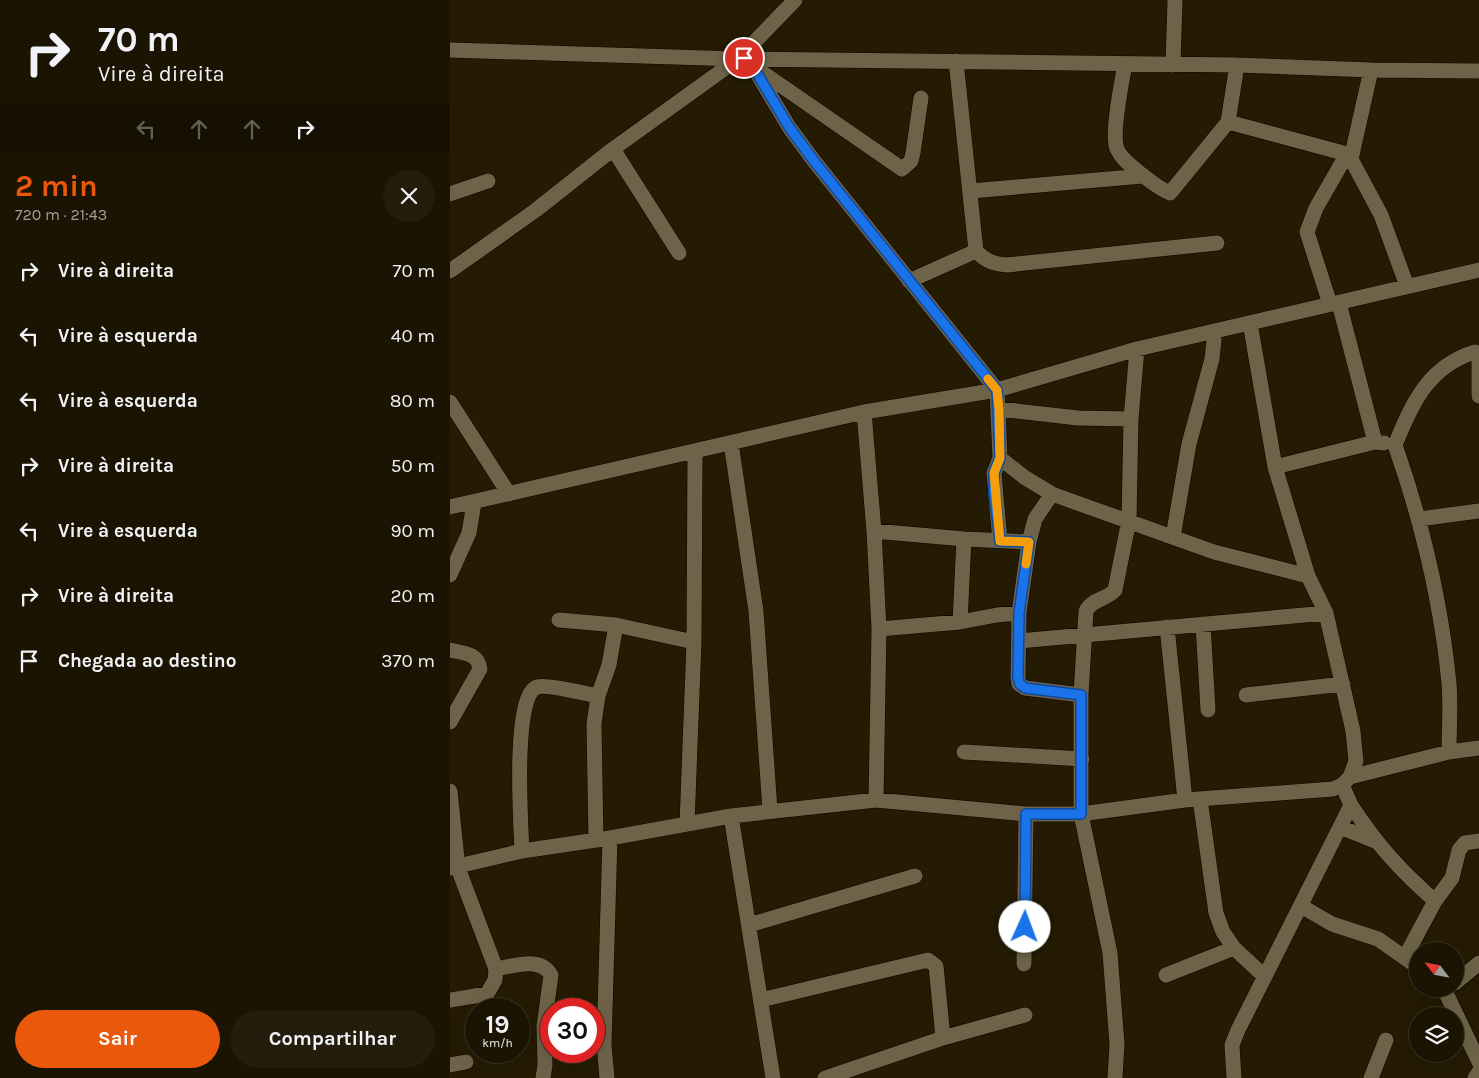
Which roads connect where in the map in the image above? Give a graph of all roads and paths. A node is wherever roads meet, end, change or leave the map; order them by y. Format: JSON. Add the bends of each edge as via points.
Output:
{"nodes":[{"id":1,"x":795,"y":0,"type":"edge"},
{"id":2,"x":1175,"y":0,"type":"edge"},
{"id":3,"x":450,"y":50,"type":"edge"},
{"id":4,"x":745,"y":61,"type":"junction"},
{"id":5,"x":956,"y":61,"type":"junction"},
{"id":6,"x":1125,"y":64,"type":"junction"},
{"id":7,"x":1173,"y":65,"type":"junction"},
{"id":8,"x":1238,"y":65,"type":"junction"},
{"id":9,"x":1371,"y":70,"type":"junction"},
{"id":10,"x":1479,"y":71,"type":"edge"},
{"id":11,"x":921,"y":98,"type":"dead end"},
{"id":12,"x":1228,"y":122,"type":"junction"},
{"id":13,"x":613,"y":149,"type":"junction"},
{"id":14,"x":1349,"y":156,"type":"junction"},
{"id":15,"x":1143,"y":176,"type":"junction"},
{"id":16,"x":488,"y":181,"type":"dead end"},
{"id":17,"x":970,"y":191,"type":"junction"},
{"id":18,"x":450,"y":194,"type":"edge"},
{"id":19,"x":1217,"y":243,"type":"dead end"},
{"id":20,"x":976,"y":251,"type":"junction"},
{"id":21,"x":679,"y":253,"type":"dead end"},
{"id":22,"x":1479,"y":270,"type":"edge"},
{"id":23,"x":450,"y":271,"type":"edge"},
{"id":24,"x":909,"y":281,"type":"junction"},
{"id":25,"x":1407,"y":286,"type":"junction"},
{"id":26,"x":1335,"y":304,"type":"junction"},
{"id":27,"x":1250,"y":324,"type":"junction"},
{"id":28,"x":1211,"y":333,"type":"junction"},
{"id":29,"x":1137,"y":349,"type":"junction"},
{"id":30,"x":1479,"y":357,"type":"edge"},
{"id":31,"x":997,"y":390,"type":"junction"},
{"id":32,"x":1479,"y":396,"type":"edge"},
{"id":33,"x":450,"y":402,"type":"edge"},
{"id":34,"x":999,"y":409,"type":"junction"},
{"id":35,"x":864,"y":412,"type":"junction"},
{"id":36,"x":1131,"y":419,"type":"junction"},
{"id":37,"x":1375,"y":442,"type":"junction"},
{"id":38,"x":731,"y":443,"type":"junction"},
{"id":39,"x":1395,"y":445,"type":"junction"},
{"id":40,"x":695,"y":451,"type":"junction"},
{"id":41,"x":1000,"y":458,"type":"junction"},
{"id":42,"x":1275,"y":467,"type":"junction"},
{"id":43,"x":509,"y":494,"type":"junction"},
{"id":44,"x":1052,"y":494,"type":"junction"},
{"id":45,"x":474,"y":503,"type":"junction"},
{"id":46,"x":450,"y":508,"type":"edge"},
{"id":47,"x":1479,"y":510,"type":"edge"},
{"id":48,"x":1419,"y":519,"type":"junction"},
{"id":49,"x":1129,"y":520,"type":"junction"},
{"id":50,"x":874,"y":531,"type":"junction"},
{"id":51,"x":1173,"y":537,"type":"junction"},
{"id":52,"x":964,"y":539,"type":"junction"},
{"id":53,"x":1000,"y":541,"type":"junction"},
{"id":54,"x":1029,"y":542,"type":"junction"},
{"id":55,"x":450,"y":575,"type":"edge"},
{"id":56,"x":1308,"y":576,"type":"junction"},
{"id":57,"x":1019,"y":613,"type":"junction"},
{"id":58,"x":1326,"y":613,"type":"junction"},
{"id":59,"x":559,"y":620,"type":"dead end"},
{"id":60,"x":960,"y":622,"type":"junction"},
{"id":61,"x":1203,"y":624,"type":"junction"},
{"id":62,"x":616,"y":625,"type":"junction"},
{"id":63,"x":1167,"y":627,"type":"junction"},
{"id":64,"x":879,"y":629,"type":"junction"},
{"id":65,"x":1085,"y":636,"type":"junction"},
{"id":66,"x":1019,"y":641,"type":"junction"},
{"id":67,"x":694,"y":642,"type":"junction"},
{"id":68,"x":450,"y":650,"type":"edge"},
{"id":69,"x":1343,"y":684,"type":"junction"},
{"id":70,"x":1081,"y":695,"type":"junction"},
{"id":71,"x":1246,"y":695,"type":"dead end"},
{"id":72,"x":598,"y":696,"type":"junction"},
{"id":73,"x":1208,"y":710,"type":"dead end"},
{"id":74,"x":450,"y":722,"type":"edge"},
{"id":75,"x":1479,"y":748,"type":"edge"},
{"id":76,"x":964,"y":752,"type":"dead end"},
{"id":77,"x":1449,"y":752,"type":"junction"},
{"id":78,"x":1082,"y":759,"type":"junction"},
{"id":79,"x":1346,"y":781,"type":"junction"},
{"id":80,"x":450,"y":792,"type":"edge"},
{"id":81,"x":1192,"y":799,"type":"junction"},
{"id":82,"x":876,"y":800,"type":"junction"},
{"id":83,"x":1351,"y":805,"type":"junction"},
{"id":84,"x":770,"y":810,"type":"junction"},
{"id":85,"x":1026,"y":814,"type":"junction"},
{"id":86,"x":1081,"y":814,"type":"junction"},
{"id":87,"x":731,"y":816,"type":"junction"},
{"id":88,"x":687,"y":824,"type":"junction"},
{"id":89,"x":1340,"y":827,"type":"junction"},
{"id":90,"x":603,"y":839,"type":"junction"},
{"id":91,"x":1375,"y":840,"type":"junction"},
{"id":92,"x":1479,"y":842,"type":"edge"},
{"id":93,"x":522,"y":852,"type":"junction"},
{"id":94,"x":454,"y":868,"type":"edge"},
{"id":95,"x":915,"y":876,"type":"dead end"},
{"id":96,"x":1435,"y":901,"type":"junction"},
{"id":97,"x":1301,"y":906,"type":"junction"},
{"id":98,"x":749,"y":925,"type":"junction"},
{"id":99,"x":1234,"y":948,"type":"junction"},
{"id":100,"x":1405,"y":957,"type":"junction"},
{"id":101,"x":1409,"y":960,"type":"edge"},
{"id":102,"x":1479,"y":963,"type":"edge"},
{"id":103,"x":1024,"y":964,"type":"dead end"},
{"id":104,"x":496,"y":969,"type":"junction"},
{"id":105,"x":1464,"y":975,"type":"edge"},
{"id":106,"x":1166,"y":976,"type":"dead end"},
{"id":107,"x":1264,"y":976,"type":"junction"},
{"id":108,"x":1452,"y":998,"type":"edge"},
{"id":109,"x":450,"y":1000,"type":"edge"},
{"id":110,"x":761,"y":1000,"type":"junction"},
{"id":111,"x":1026,"y":1015,"type":"dead end"},
{"id":112,"x":943,"y":1038,"type":"junction"},
{"id":113,"x":1386,"y":1040,"type":"dead end"},
{"id":114,"x":465,"y":1062,"type":"edge"},
{"id":115,"x":1479,"y":1062,"type":"edge"},
{"id":116,"x":450,"y":1065,"type":"edge"},
{"id":117,"x":1479,"y":1072,"type":"edge"},
{"id":118,"x":543,"y":1078,"type":"edge"},
{"id":119,"x":608,"y":1078,"type":"edge"},
{"id":120,"x":774,"y":1078,"type":"edge"},
{"id":121,"x":825,"y":1078,"type":"edge"},
{"id":122,"x":1115,"y":1078,"type":"edge"},
{"id":123,"x":1234,"y":1078,"type":"edge"},
{"id":124,"x":1371,"y":1078,"type":"edge"},
{"id":125,"x":1475,"y":1078,"type":"edge"}],
"edges":[{"from":1,"to":4,"type":"street"},
{"from":2,"to":7,"type":"street"},
{"from":3,"to":4,"type":"street"},
{"from":4,"to":5,"type":"street"},
{"from":4,"to":11,"type":"street","via":[[902,169],[911,162]]},
{"from":4,"to":13,"type":"street"},
{"from":4,"to":24,"type":"street","via":[[789,127]]},
{"from":5,"to":6,"type":"street"},
{"from":5,"to":17,"type":"street"},
{"from":6,"to":7,"type":"street"},
{"from":6,"to":15,"type":"street","via":[[1116,147],[1123,159]]},
{"from":7,"to":8,"type":"street"},
{"from":8,"to":9,"type":"street"},
{"from":8,"to":12,"type":"street"},
{"from":9,"to":10,"type":"street"},
{"from":9,"to":14,"type":"street"},
{"from":12,"to":14,"type":"street"},
{"from":12,"to":15,"type":"street","via":[[1170,193]]},
{"from":13,"to":21,"type":"street"},
{"from":13,"to":23,"type":"street","via":[[536,210]]},
{"from":14,"to":25,"type":"street","via":[[1381,215]]},
{"from":14,"to":26,"type":"street","via":[[1316,208],[1307,232]]},
{"from":15,"to":17,"type":"street"},
{"from":16,"to":18,"type":"street"},
{"from":17,"to":20,"type":"street"},
{"from":19,"to":20,"type":"street","via":[[1007,265],[993,264]]},
{"from":20,"to":24,"type":"street"},
{"from":22,"to":25,"type":"street"},
{"from":24,"to":31,"type":"street"},
{"from":25,"to":26,"type":"street"},
{"from":26,"to":27,"type":"street"},
{"from":26,"to":37,"type":"street"},
{"from":27,"to":28,"type":"street"},
{"from":27,"to":42,"type":"street"},
{"from":28,"to":29,"type":"street"},
{"from":28,"to":51,"type":"street","via":[[1214,340],[1212,359],[1189,444]]},
{"from":29,"to":31,"type":"street"},
{"from":29,"to":36,"type":"street"},
{"from":30,"to":32,"type":"street"},
{"from":30,"to":39,"type":"street","via":[[1475,352],[1465,355],[1432,378],[1412,403]]},
{"from":31,"to":34,"type":"street"},
{"from":31,"to":35,"type":"street"},
{"from":33,"to":43,"type":"street"},
{"from":34,"to":36,"type":"street","via":[[1078,418]]},
{"from":34,"to":41,"type":"street"},
{"from":35,"to":38,"type":"street"},
{"from":35,"to":50,"type":"street"},
{"from":36,"to":49,"type":"street"},
{"from":37,"to":39,"type":"street"},
{"from":37,"to":42,"type":"street"},
{"from":38,"to":40,"type":"street"},
{"from":38,"to":84,"type":"street","via":[[756,611]]},
{"from":39,"to":48,"type":"street"},
{"from":40,"to":43,"type":"street"},
{"from":40,"to":67,"type":"street"},
{"from":41,"to":44,"type":"street"},
{"from":41,"to":53,"type":"street","via":[[994,473]]},
{"from":42,"to":56,"type":"street"},
{"from":43,"to":45,"type":"street"},
{"from":44,"to":49,"type":"street"},
{"from":44,"to":54,"type":"street","via":[[1035,519]]},
{"from":45,"to":46,"type":"street"},
{"from":45,"to":55,"type":"street","via":[[469,533]]},
{"from":47,"to":48,"type":"street"},
{"from":48,"to":77,"type":"street","via":[[1432,570],[1449,685]]},
{"from":49,"to":51,"type":"street"},
{"from":49,"to":65,"type":"street","via":[[1115,590],[1110,596],[1088,606]]},
{"from":50,"to":52,"type":"street"},
{"from":50,"to":64,"type":"street"},
{"from":51,"to":56,"type":"street","via":[[1214,552]]},
{"from":52,"to":53,"type":"street"},
{"from":52,"to":60,"type":"street"},
{"from":53,"to":54,"type":"street"},
{"from":54,"to":57,"type":"street"},
{"from":56,"to":58,"type":"street"},
{"from":57,"to":60,"type":"street"},
{"from":57,"to":66,"type":"street"},
{"from":58,"to":61,"type":"street"},
{"from":58,"to":69,"type":"street"},
{"from":59,"to":62,"type":"street"},
{"from":60,"to":64,"type":"street"},
{"from":61,"to":63,"type":"street"},
{"from":61,"to":73,"type":"street"},
{"from":62,"to":67,"type":"street"},
{"from":62,"to":72,"type":"street","via":[[609,665]]},
{"from":63,"to":65,"type":"street"},
{"from":63,"to":81,"type":"street"},
{"from":64,"to":82,"type":"street"},
{"from":65,"to":66,"type":"street"},
{"from":65,"to":70,"type":"street"},
{"from":66,"to":70,"type":"street","via":[[1020,684],[1025,688]]},
{"from":67,"to":88,"type":"street"},
{"from":68,"to":74,"type":"street","via":[[474,656],[480,668]]},
{"from":69,"to":71,"type":"street"},
{"from":69,"to":79,"type":"street","via":[[1356,761]]},
{"from":70,"to":78,"type":"street"},
{"from":72,"to":90,"type":"street","via":[[594,724]]},
{"from":72,"to":93,"type":"street","via":[[547,687],[531,691],[522,720],[518,781]]},
{"from":75,"to":77,"type":"street"},
{"from":76,"to":78,"type":"street"},
{"from":77,"to":79,"type":"street"},
{"from":78,"to":86,"type":"street"},
{"from":79,"to":81,"type":"street","via":[[1333,789]]},
{"from":79,"to":83,"type":"street"},
{"from":80,"to":94,"type":"street"},
{"from":81,"to":86,"type":"street"},
{"from":81,"to":99,"type":"street","via":[[1216,913]]},
{"from":82,"to":84,"type":"street"},
{"from":82,"to":85,"type":"street"},
{"from":83,"to":89,"type":"street"},
{"from":83,"to":91,"type":"street"},
{"from":84,"to":87,"type":"street"},
{"from":85,"to":86,"type":"street"},
{"from":85,"to":103,"type":"street"},
{"from":86,"to":122,"type":"street","via":[[1110,953],[1117,1044]]},
{"from":87,"to":88,"type":"street"},
{"from":87,"to":98,"type":"street"},
{"from":88,"to":90,"type":"street"},
{"from":89,"to":91,"type":"street"},
{"from":89,"to":97,"type":"street"},
{"from":90,"to":93,"type":"street"},
{"from":90,"to":119,"type":"street","via":[[604,1045]]},
{"from":91,"to":96,"type":"street","via":[[1402,872]]},
{"from":92,"to":96,"type":"street","via":[[1465,843],[1459,850],[1452,878]]},
{"from":93,"to":94,"type":"street"},
{"from":94,"to":104,"type":"street"},
{"from":95,"to":98,"type":"street"},
{"from":96,"to":100,"type":"street"},
{"from":97,"to":100,"type":"street","via":[[1332,924],[1378,939]]},
{"from":97,"to":107,"type":"street"},
{"from":98,"to":110,"type":"street"},
{"from":99,"to":106,"type":"street"},
{"from":99,"to":107,"type":"street"},
{"from":100,"to":101,"type":"street"},
{"from":102,"to":105,"type":"street"},
{"from":104,"to":109,"type":"street","via":[[495,980],[487,994]]},
{"from":104,"to":118,"type":"street","via":[[538,964],[546,967],[551,975],[544,1026]]},
{"from":107,"to":123,"type":"street","via":[[1232,1045]]},
{"from":108,"to":115,"type":"street"},
{"from":110,"to":112,"type":"street","via":[[933,961]]},
{"from":110,"to":120,"type":"street"},
{"from":111,"to":112,"type":"street"},
{"from":112,"to":121,"type":"street"},
{"from":113,"to":124,"type":"street"},
{"from":114,"to":116,"type":"street"},
{"from":117,"to":125,"type":"street"}]}
